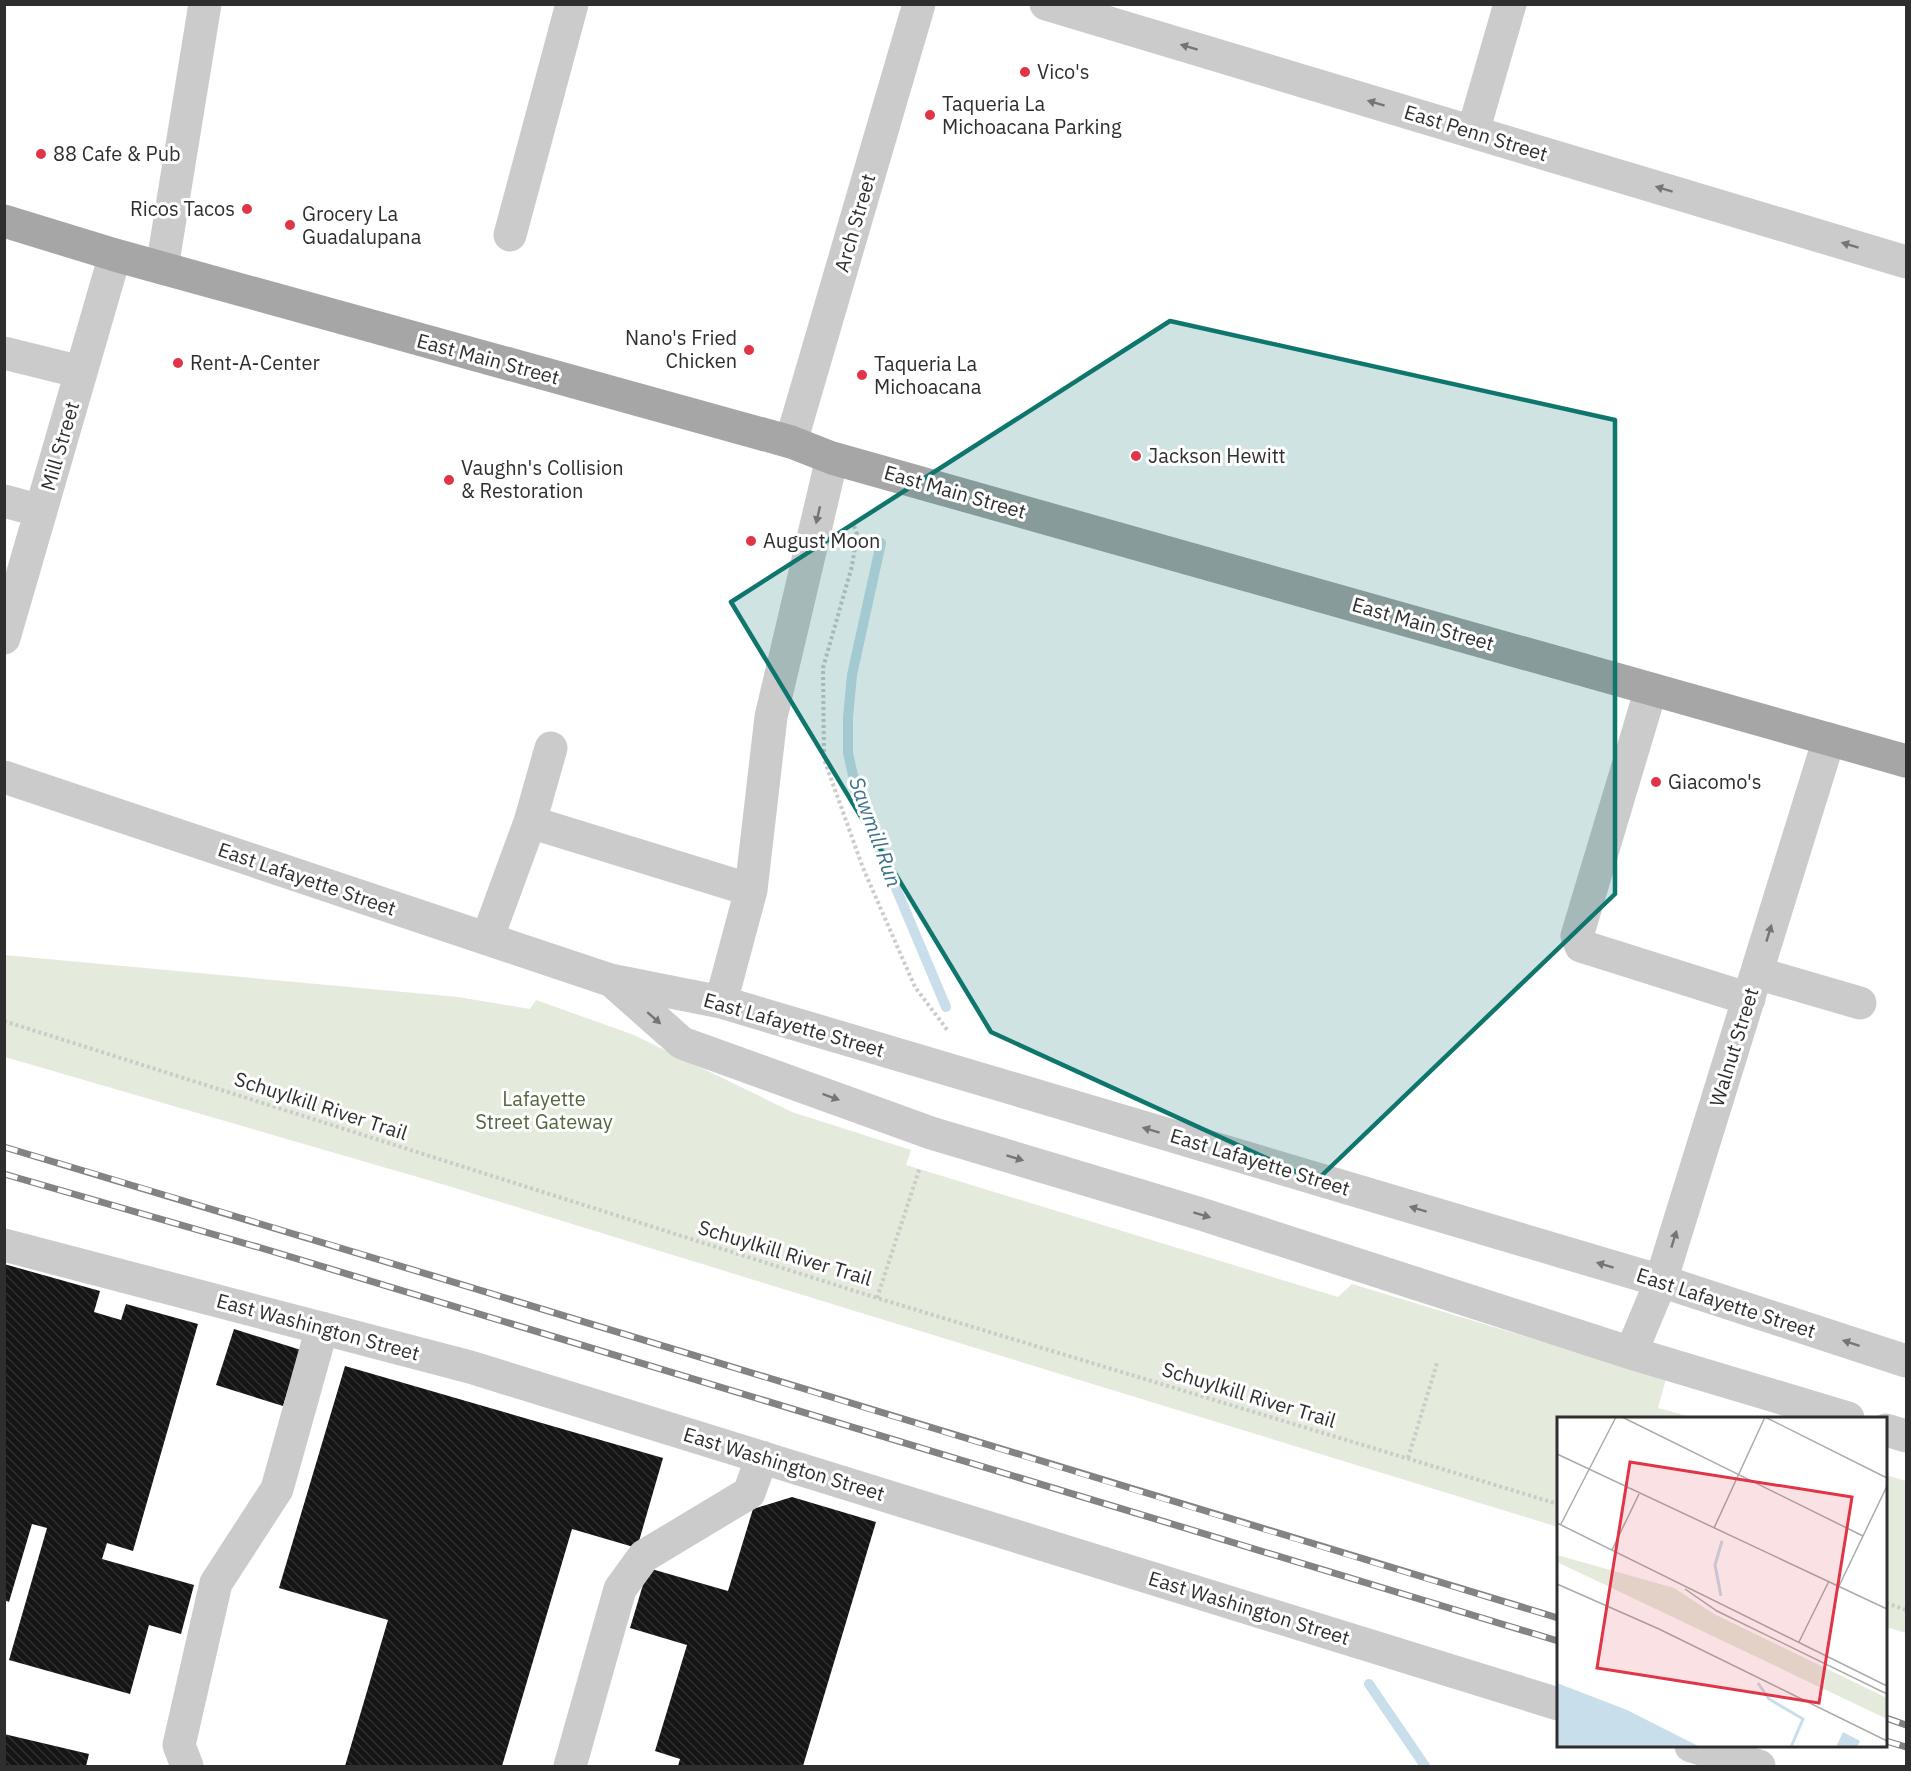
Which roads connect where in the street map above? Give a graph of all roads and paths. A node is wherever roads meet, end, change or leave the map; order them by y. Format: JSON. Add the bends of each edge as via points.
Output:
{"nodes":[{"id":1,"x":205,"y":4,"type":"edge"},
{"id":2,"x":572,"y":4,"type":"edge"},
{"id":3,"x":919,"y":4,"type":"edge"},
{"id":4,"x":1046,"y":4,"type":"edge"},
{"id":5,"x":1510,"y":4,"type":"edge"},
{"id":6,"x":1473,"y":132,"type":"junction"},
{"id":7,"x":4,"y":221,"type":"edge"},
{"id":8,"x":510,"y":235,"type":"dead end"},
{"id":9,"x":115,"y":255,"type":"junction"},
{"id":10,"x":1906,"y":262,"type":"edge"},
{"id":11,"x":162,"y":268,"type":"junction"},
{"id":12,"x":4,"y":353,"type":"edge"},
{"id":13,"x":81,"y":372,"type":"junction"},
{"id":14,"x":791,"y":442,"type":"junction"},
{"id":15,"x":832,"y":458,"type":"junction"},
{"id":16,"x":4,"y":501,"type":"edge"},
{"id":17,"x":41,"y":511,"type":"junction"},
{"id":18,"x":851,"y":518,"type":"dead end"},
{"id":19,"x":4,"y":638,"type":"edge"},
{"id":20,"x":1652,"y":689,"type":"junction"},
{"id":21,"x":1830,"y":739,"type":"junction"},
{"id":22,"x":551,"y":748,"type":"dead end"},
{"id":23,"x":1906,"y":761,"type":"edge"},
{"id":24,"x":4,"y":777,"type":"edge"},
{"id":25,"x":530,"y":822,"type":"junction"},
{"id":26,"x":751,"y":890,"type":"junction"},
{"id":27,"x":487,"y":939,"type":"junction"},
{"id":28,"x":610,"y":980,"type":"junction"},
{"id":29,"x":1753,"y":986,"type":"junction"},
{"id":30,"x":721,"y":1002,"type":"junction"},
{"id":31,"x":1860,"y":1003,"type":"dead end"},
{"id":32,"x":4,"y":1021,"type":"edge"},
{"id":33,"x":949,"y":1070,"type":"junction"},
{"id":34,"x":931,"y":1133,"type":"junction"},
{"id":35,"x":4,"y":1245,"type":"edge"},
{"id":36,"x":1661,"y":1281,"type":"junction"},
{"id":37,"x":877,"y":1298,"type":"junction"},
{"id":38,"x":322,"y":1328,"type":"junction"},
{"id":39,"x":1631,"y":1353,"type":"junction"},
{"id":40,"x":1906,"y":1360,"type":"edge"},
{"id":41,"x":1437,"y":1363,"type":"dead end"},
{"id":42,"x":1841,"y":1417,"type":"edge"},
{"id":43,"x":1887,"y":1430,"type":"edge"},
{"id":44,"x":1906,"y":1436,"type":"edge"},
{"id":45,"x":762,"y":1457,"type":"junction"},
{"id":46,"x":1408,"y":1458,"type":"junction"},
{"id":47,"x":1557,"y":1504,"type":"edge"},
{"id":48,"x":1887,"y":1603,"type":"edge"},
{"id":49,"x":1906,"y":1610,"type":"edge"},
{"id":50,"x":1557,"y":1704,"type":"edge"},
{"id":51,"x":1694,"y":1747,"type":"edge"},
{"id":52,"x":187,"y":1767,"type":"edge"},
{"id":53,"x":570,"y":1767,"type":"edge"},
{"id":54,"x":1759,"y":1767,"type":"edge"}],
"edges":[{"from":1,"to":11,"type":"street"},
{"from":2,"to":8,"type":"street"},
{"from":3,"to":14,"type":"street","name":"Arch Street"},
{"from":6,"to":4,"type":"street","name":"East Penn Street","one_way":true},
{"from":5,"to":6,"type":"street"},
{"from":10,"to":6,"type":"street","name":"East Penn Street","one_way":true},
{"from":7,"to":9,"type":"main road","name":"East Main Street"},
{"from":9,"to":11,"type":"main road","name":"East Main Street"},
{"from":9,"to":13,"type":"street","name":"Mill Street"},
{"from":11,"to":14,"type":"main road","name":"East Main Street"},
{"from":12,"to":13,"type":"street"},
{"from":13,"to":17,"type":"street","name":"Mill Street"},
{"from":14,"to":15,"type":"main road","name":"East Main Street"},
{"from":15,"to":20,"type":"main road","name":"East Main Street"},
{"from":15,"to":26,"type":"street","one_way":true,"via":[[771,717]]},
{"from":16,"to":17,"type":"street"},
{"from":17,"to":19,"type":"street","name":"Mill Street"},
{"from":18,"to":33,"type":"path","via":[[857,534],[852,566],[823,668],[824,759],[863,867],[915,987],[954,1039]]},
{"from":20,"to":21,"type":"main road","name":"East Main Street"},
{"from":20,"to":29,"type":"street","via":[[1577,936],[1581,946]]},
{"from":21,"to":23,"type":"main road","name":"East Main Street"},
{"from":29,"to":21,"type":"street","name":"Walnut Street","one_way":true},
{"from":22,"to":25,"type":"street"},
{"from":24,"to":27,"type":"street","name":"East Lafayette Street"},
{"from":25,"to":26,"type":"street"},
{"from":25,"to":27,"type":"street"},
{"from":26,"to":30,"type":"street"},
{"from":27,"to":28,"type":"street","name":"East Lafayette Street"},
{"from":28,"to":30,"type":"street","name":"East Lafayette Street"},
{"from":28,"to":34,"type":"street","name":"East Lafayette Street","one_way":true,"via":[[682,1043]]},
{"from":29,"to":31,"type":"street"},
{"from":36,"to":29,"type":"street","name":"Walnut Street","one_way":true},
{"from":30,"to":33,"type":"street","name":"East Lafayette Street"},
{"from":32,"to":37,"type":"path","name":"Schuylkill River Trail"},
{"from":36,"to":33,"type":"street","name":"East Lafayette Street","one_way":true},
{"from":34,"to":37,"type":"path"},
{"from":34,"to":39,"type":"street","name":"East Lafayette Street","one_way":true,"via":[[1198,1213]]},
{"from":35,"to":38,"type":"street","name":"East Washington Street"},
{"from":36,"to":39,"type":"street","name":"Walnut Street"},
{"from":40,"to":36,"type":"street","name":"East Lafayette Street","one_way":true},
{"from":37,"to":46,"type":"path","name":"Schuylkill River Trail"},
{"from":38,"to":45,"type":"street","name":"East Washington Street","via":[[470,1367]]},
{"from":38,"to":52,"type":"street","via":[[277,1489],[216,1583],[179,1745]]},
{"from":39,"to":42,"type":"street","name":"East Lafayette Street"},
{"from":41,"to":46,"type":"path"},
{"from":43,"to":44,"type":"street"},
{"from":45,"to":50,"type":"street","name":"East Washington Street"},
{"from":45,"to":53,"type":"street","via":[[749,1493],[644,1556],[620,1589]]},
{"from":46,"to":47,"type":"path","name":"Schuylkill River Trail"},
{"from":48,"to":49,"type":"path"},
{"from":51,"to":54,"type":"street"}]}
